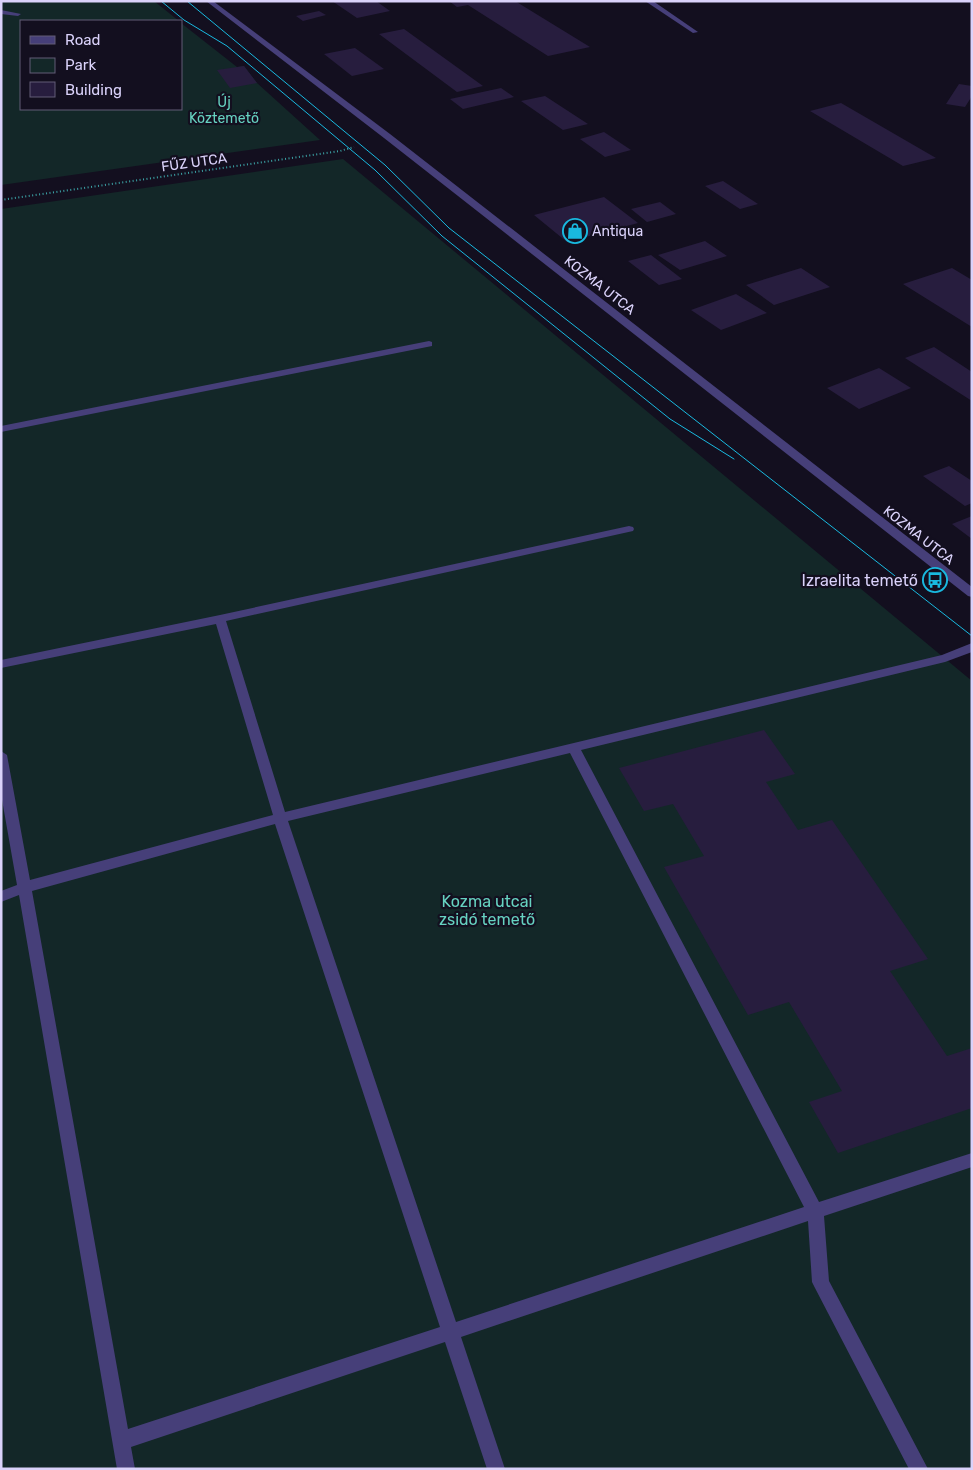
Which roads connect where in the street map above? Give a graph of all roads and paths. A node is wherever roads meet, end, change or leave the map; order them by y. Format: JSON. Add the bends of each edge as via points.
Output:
{"nodes":[{"id":1,"x":209,"y":1,"type":"edge"},
{"id":2,"x":648,"y":1,"type":"edge"},
{"id":3,"x":1,"y":12,"type":"edge"},
{"id":4,"x":18,"y":14,"type":"dead end"},
{"id":5,"x":695,"y":32,"type":"dead end"},
{"id":6,"x":387,"y":136,"type":"junction"},
{"id":7,"x":1,"y":200,"type":"edge"},
{"id":8,"x":429,"y":344,"type":"dead end"},
{"id":9,"x":1,"y":429,"type":"edge"},
{"id":10,"x":629,"y":529,"type":"dead end"},
{"id":11,"x":972,"y":593,"type":"edge"},
{"id":12,"x":220,"y":619,"type":"junction"},
{"id":13,"x":972,"y":647,"type":"edge"},
{"id":14,"x":1,"y":664,"type":"edge"},
{"id":15,"x":574,"y":748,"type":"junction"},
{"id":16,"x":1,"y":755,"type":"edge"},
{"id":17,"x":280,"y":818,"type":"junction"},
{"id":18,"x":25,"y":887,"type":"junction"},
{"id":19,"x":1,"y":898,"type":"edge"},
{"id":20,"x":972,"y":1160,"type":"edge"},
{"id":21,"x":815,"y":1211,"type":"junction"},
{"id":22,"x":451,"y":1332,"type":"junction"},
{"id":23,"x":121,"y":1441,"type":"junction"},
{"id":24,"x":126,"y":1469,"type":"edge"},
{"id":25,"x":496,"y":1469,"type":"edge"},
{"id":26,"x":919,"y":1469,"type":"edge"}],
"edges":[{"from":1,"to":6,"type":"street","name":"KOZMA UTCA"},
{"from":2,"to":5,"type":"street"},
{"from":3,"to":4,"type":"street"},
{"from":6,"to":7,"type":"path","name":"FŰZ UTCA","via":[[340,151]]},
{"from":6,"to":11,"type":"street","name":"KOZMA UTCA"},
{"from":8,"to":9,"type":"street"},
{"from":10,"to":12,"type":"street"},
{"from":12,"to":14,"type":"street"},
{"from":12,"to":17,"type":"street"},
{"from":13,"to":15,"type":"street","via":[[945,658]]},
{"from":15,"to":17,"type":"street"},
{"from":15,"to":21,"type":"street"},
{"from":16,"to":18,"type":"street"},
{"from":17,"to":18,"type":"street"},
{"from":17,"to":22,"type":"street"},
{"from":18,"to":19,"type":"street"},
{"from":18,"to":23,"type":"street"},
{"from":20,"to":21,"type":"street"},
{"from":21,"to":22,"type":"street"},
{"from":21,"to":26,"type":"street","via":[[821,1282]]},
{"from":22,"to":23,"type":"street"},
{"from":22,"to":25,"type":"street"},
{"from":23,"to":24,"type":"street"}]}
